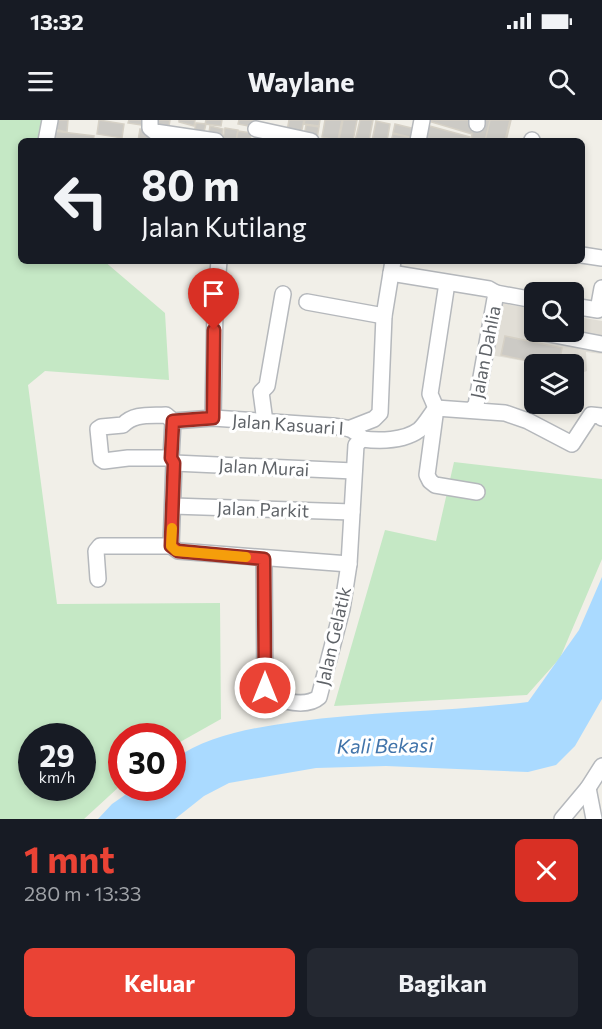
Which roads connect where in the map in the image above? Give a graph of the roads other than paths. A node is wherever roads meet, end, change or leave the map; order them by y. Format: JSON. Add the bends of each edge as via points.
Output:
{"nodes":[{"id":1,"x":50,"y":120,"type":"edge"},
{"id":2,"x":422,"y":120,"type":"edge"},
{"id":3,"x":153,"y":126,"type":"edge"},
{"id":4,"x":255,"y":130,"type":"edge"},
{"id":5,"x":47,"y":138,"type":"edge"},
{"id":6,"x":203,"y":138,"type":"edge"},
{"id":7,"x":296,"y":138,"type":"edge"},
{"id":8,"x":419,"y":138,"type":"edge"},
{"id":9,"x":585,"y":255,"type":"edge"},
{"id":10,"x":602,"y":258,"type":"edge"},
{"id":11,"x":219,"y":264,"type":"edge"},
{"id":12,"x":392,"y":267,"type":"edge"},
{"id":13,"x":447,"y":283,"type":"junction"},
{"id":14,"x":602,"y":288,"type":"edge"},
{"id":15,"x":496,"y":293,"type":"junction"},
{"id":16,"x":283,"y":294,"type":"dead end"},
{"id":17,"x":524,"y":298,"type":"edge"},
{"id":18,"x":307,"y":302,"type":"dead end"},
{"id":19,"x":584,"y":308,"type":"edge"},
{"id":20,"x":600,"y":310,"type":"edge"},
{"id":21,"x":384,"y":316,"type":"junction"},
{"id":22,"x":584,"y":341,"type":"edge"},
{"id":23,"x":601,"y":344,"type":"edge"},
{"id":24,"x":436,"y":408,"type":"junction"},
{"id":25,"x":472,"y":409,"type":"junction"},
{"id":26,"x":213,"y":418,"type":"junction"},
{"id":27,"x":602,"y":418,"type":"edge"},
{"id":28,"x":173,"y":421,"type":"junction"},
{"id":29,"x":265,"y":422,"type":"junction"},
{"id":30,"x":357,"y":434,"type":"junction"},
{"id":31,"x":173,"y":460,"type":"junction"},
{"id":32,"x":354,"y":471,"type":"junction"},
{"id":33,"x":477,"y":492,"type":"dead end"},
{"id":34,"x":173,"y":506,"type":"junction"},
{"id":35,"x":352,"y":512,"type":"junction"},
{"id":36,"x":171,"y":546,"type":"junction"},
{"id":37,"x":264,"y":559,"type":"junction"},
{"id":38,"x":349,"y":564,"type":"junction"},
{"id":39,"x":98,"y":579,"type":"dead end"},
{"id":40,"x":602,"y":766,"type":"edge"},
{"id":41,"x":588,"y":788,"type":"junction"},
{"id":42,"x":562,"y":819,"type":"edge"},
{"id":43,"x":594,"y":819,"type":"edge"}],
"edges":[{"from":1,"to":5,"type":"street"},
{"from":2,"to":8,"type":"street"},
{"from":3,"to":6,"type":"street"},
{"from":4,"to":7,"type":"street"},
{"from":9,"to":10,"type":"street"},
{"from":11,"to":26,"type":"street"},
{"from":12,"to":13,"type":"street","name":"Jalan Dahlia"},
{"from":12,"to":21,"type":"street"},
{"from":13,"to":15,"type":"street","name":"Jalan Dahlia"},
{"from":13,"to":24,"type":"street","via":[[430,394]]},
{"from":14,"to":20,"type":"street"},
{"from":15,"to":17,"type":"street"},
{"from":15,"to":25,"type":"street","name":"Jalan Dahlia","via":[[476,405]]},
{"from":16,"to":29,"type":"street","via":[[267,386],[261,392]]},
{"from":18,"to":21,"type":"street"},
{"from":19,"to":20,"type":"street"},
{"from":21,"to":30,"type":"street","via":[[380,413]]},
{"from":22,"to":23,"type":"street"},
{"from":24,"to":25,"type":"street"},
{"from":24,"to":30,"type":"street","name":"Jalan Kasuari I","via":[[419,430],[401,438]]},
{"from":24,"to":33,"type":"street","via":[[427,475],[435,485]]},
{"from":25,"to":27,"type":"street","via":[[517,417],[572,444],[591,415]]},
{"from":26,"to":28,"type":"street","name":"Jalan Kasuari I"},
{"from":26,"to":29,"type":"street","name":"Jalan Kasuari I"},
{"from":28,"to":31,"type":"street"},
{"from":28,"to":31,"type":"street","name":"Jalan Kasuari I","via":[[166,415],[135,417],[123,425],[98,429],[104,461]]},
{"from":29,"to":30,"type":"street","name":"Jalan Kasuari I"},
{"from":30,"to":32,"type":"street"},
{"from":31,"to":32,"type":"street","name":"Jalan Murai"},
{"from":31,"to":34,"type":"street"},
{"from":32,"to":35,"type":"street"},
{"from":34,"to":35,"type":"street","name":"Jalan Parkit"},
{"from":34,"to":36,"type":"street"},
{"from":35,"to":38,"type":"street"},
{"from":36,"to":37,"type":"street","via":[[178,551]]},
{"from":36,"to":39,"type":"street","via":[[100,546],[96,551]]},
{"from":37,"to":38,"type":"street"},
{"from":37,"to":38,"type":"street","name":"Jalan Gelatik","via":[[265,688],[268,696],[305,703],[319,697],[342,609]]},
{"from":40,"to":41,"type":"street"},
{"from":41,"to":42,"type":"street"},
{"from":41,"to":43,"type":"street"}]}
